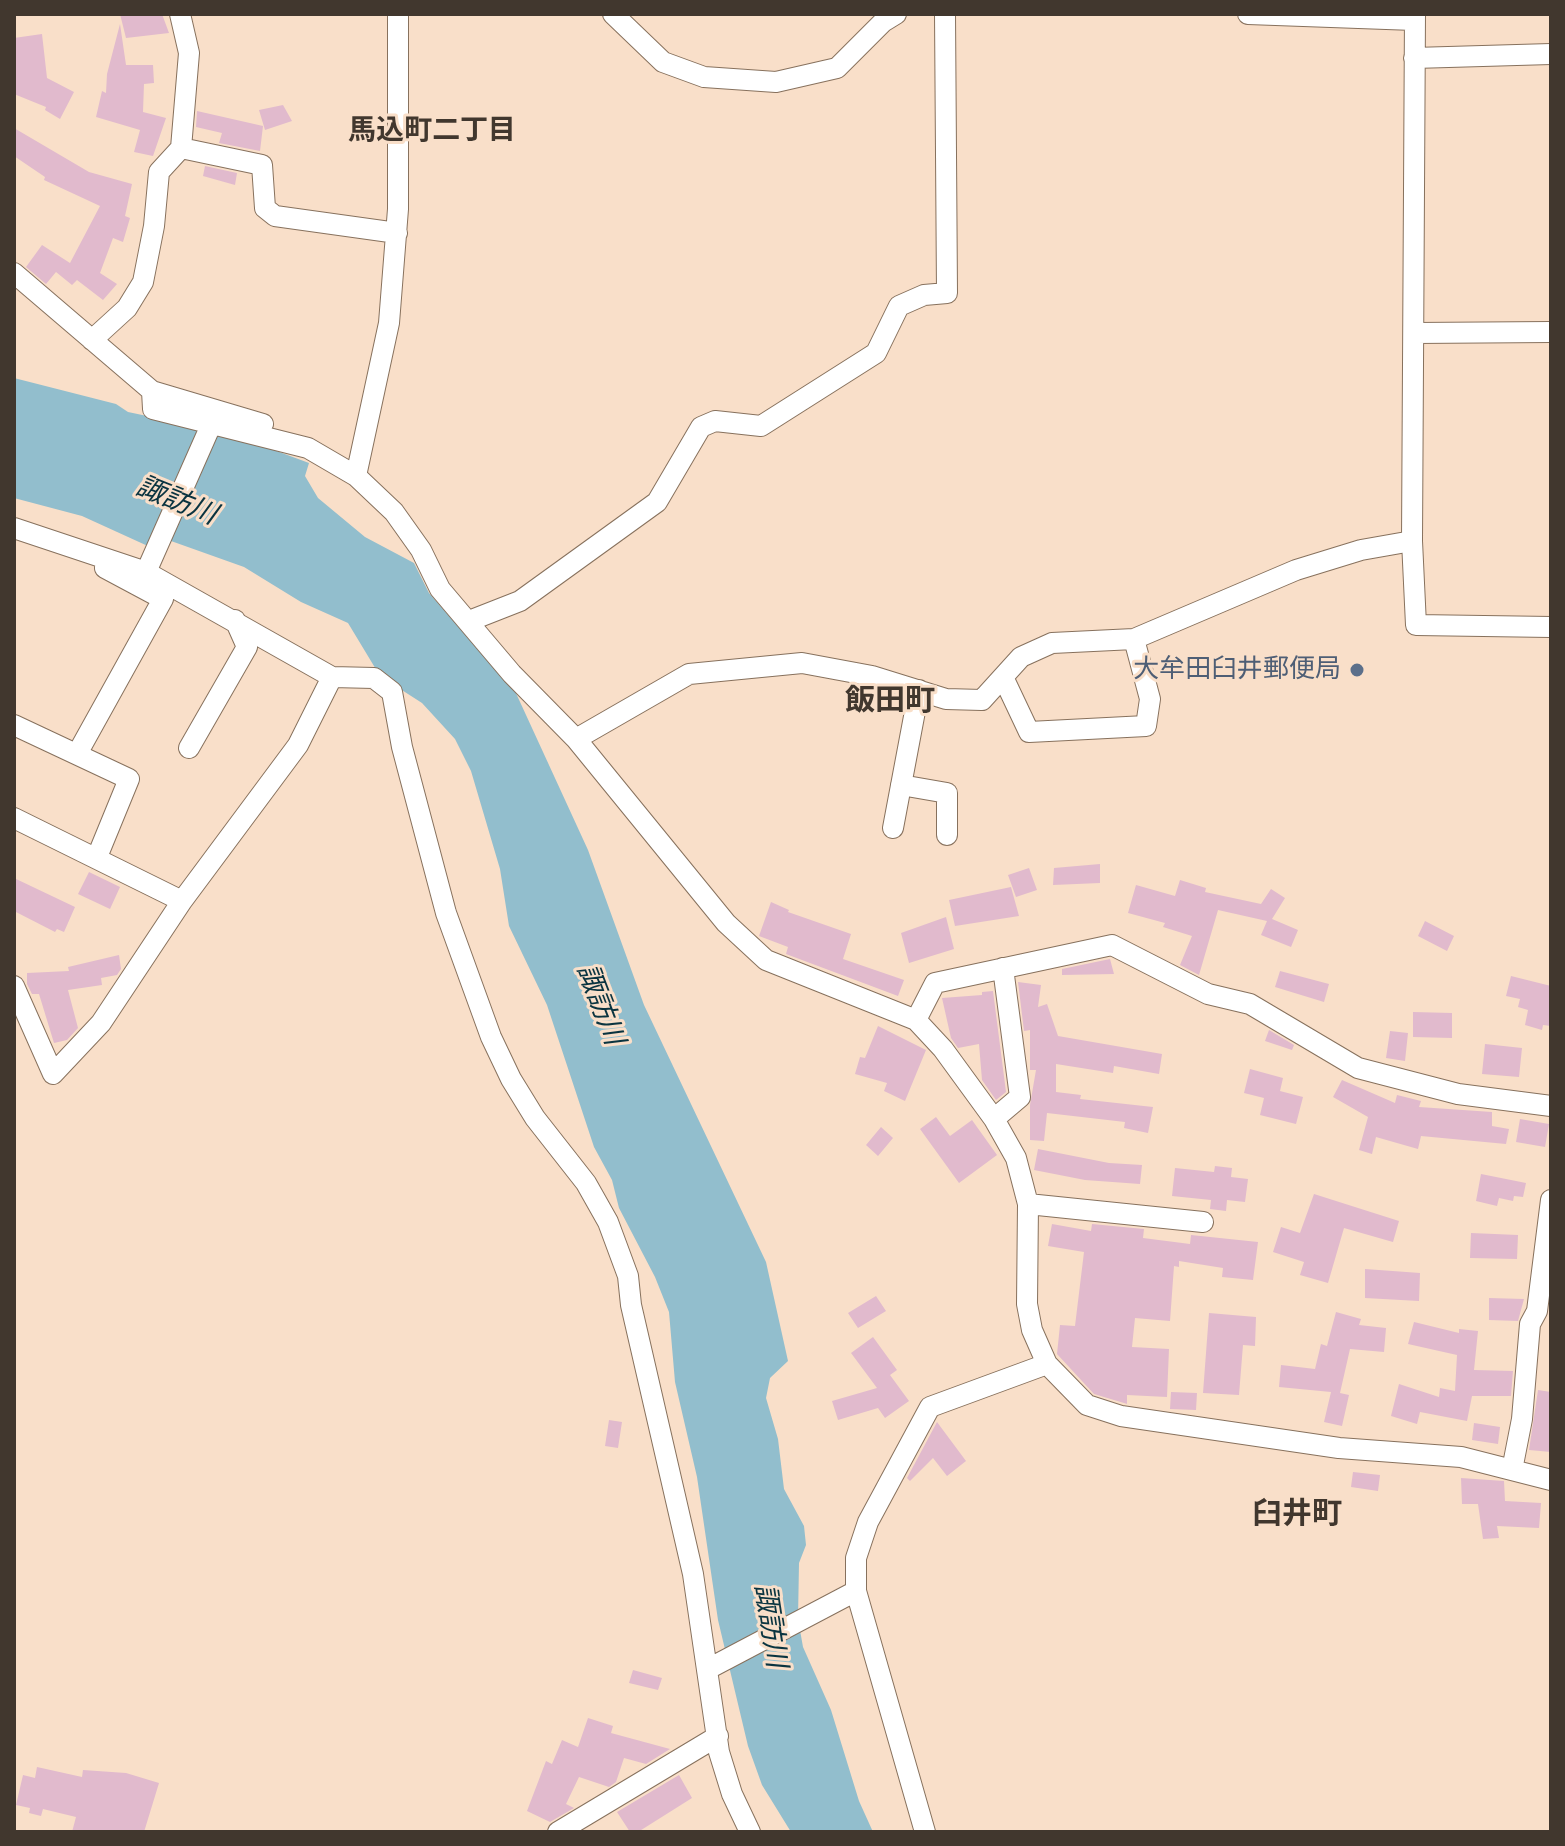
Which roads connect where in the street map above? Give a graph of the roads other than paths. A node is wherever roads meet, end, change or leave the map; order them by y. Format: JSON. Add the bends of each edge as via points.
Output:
{"nodes":[{"id":1,"x":180,"y":14,"type":"edge"},
{"id":2,"x":398,"y":14,"type":"edge"},
{"id":3,"x":613,"y":14,"type":"edge"},
{"id":4,"x":896,"y":14,"type":"edge"},
{"id":5,"x":945,"y":14,"type":"edge"},
{"id":6,"x":1248,"y":14,"type":"edge"},
{"id":7,"x":1414,"y":17,"type":"edge"},
{"id":8,"x":1551,"y":54,"type":"edge"},
{"id":9,"x":1414,"y":58,"type":"junction"},
{"id":10,"x":181,"y":148,"type":"junction"},
{"id":11,"x":397,"y":233,"type":"junction"},
{"id":12,"x":14,"y":273,"type":"edge"},
{"id":13,"x":1551,"y":332,"type":"edge"},
{"id":14,"x":1415,"y":333,"type":"junction"},
{"id":15,"x":92,"y":340,"type":"junction"},
{"id":16,"x":152,"y":391,"type":"junction"},
{"id":17,"x":211,"y":428,"type":"junction"},
{"id":18,"x":308,"y":448,"type":"junction"},
{"id":19,"x":356,"y":476,"type":"junction"},
{"id":20,"x":15,"y":531,"type":"edge"},
{"id":21,"x":1412,"y":541,"type":"junction"},
{"id":22,"x":98,"y":554,"type":"junction"},
{"id":23,"x":148,"y":568,"type":"junction"},
{"id":24,"x":235,"y":620,"type":"junction"},
{"id":25,"x":469,"y":621,"type":"junction"},
{"id":26,"x":1551,"y":627,"type":"edge"},
{"id":27,"x":1134,"y":639,"type":"junction"},
{"id":28,"x":332,"y":677,"type":"junction"},
{"id":29,"x":1003,"y":677,"type":"junction"},
{"id":30,"x":919,"y":690,"type":"junction"},
{"id":31,"x":14,"y":725,"type":"edge"},
{"id":32,"x":576,"y":739,"type":"junction"},
{"id":33,"x":189,"y":748,"type":"dead end"},
{"id":34,"x":77,"y":754,"type":"junction"},
{"id":35,"x":901,"y":785,"type":"junction"},
{"id":36,"x":14,"y":818,"type":"edge"},
{"id":37,"x":893,"y":828,"type":"dead end"},
{"id":38,"x":947,"y":835,"type":"dead end"},
{"id":39,"x":97,"y":857,"type":"junction"},
{"id":40,"x":182,"y":901,"type":"junction"},
{"id":41,"x":1003,"y":968,"type":"junction"},
{"id":42,"x":14,"y":986,"type":"edge"},
{"id":43,"x":916,"y":1020,"type":"junction"},
{"id":44,"x":1551,"y":1106,"type":"edge"},
{"id":45,"x":994,"y":1119,"type":"junction"},
{"id":46,"x":1551,"y":1200,"type":"edge"},
{"id":47,"x":1028,"y":1204,"type":"junction"},
{"id":48,"x":1203,"y":1222,"type":"dead end"},
{"id":49,"x":1549,"y":1226,"type":"edge"},
{"id":50,"x":1544,"y":1312,"type":"edge"},
{"id":51,"x":1047,"y":1364,"type":"junction"},
{"id":52,"x":1512,"y":1470,"type":"junction"},
{"id":53,"x":1551,"y":1480,"type":"edge"},
{"id":54,"x":849,"y":1595,"type":"junction"},
{"id":55,"x":708,"y":1669,"type":"junction"},
{"id":56,"x":718,"y":1736,"type":"junction"},
{"id":57,"x":558,"y":1832,"type":"edge"},
{"id":58,"x":750,"y":1832,"type":"edge"},
{"id":59,"x":925,"y":1832,"type":"edge"}],
"edges":[{"from":1,"to":10,"type":"street","via":[[189,53]]},
{"from":2,"to":11,"type":"street"},
{"from":3,"to":4,"type":"street","via":[[663,62],[704,77],[776,82],[837,68]]},
{"from":5,"to":25,"type":"street","via":[[947,293],[924,295],[899,306],[876,353],[761,426],[715,421],[701,427],[657,502],[520,601]]},
{"from":6,"to":7,"type":"street"},
{"from":7,"to":9,"type":"street"},
{"from":8,"to":9,"type":"street"},
{"from":9,"to":14,"type":"street"},
{"from":10,"to":11,"type":"street","via":[[262,165],[265,208],[275,216]]},
{"from":10,"to":15,"type":"street","via":[[159,172],[143,282],[127,308]]},
{"from":11,"to":19,"type":"street","via":[[389,323]]},
{"from":12,"to":15,"type":"street"},
{"from":13,"to":14,"type":"street"},
{"from":14,"to":21,"type":"street"},
{"from":15,"to":16,"type":"street"},
{"from":16,"to":17,"type":"street","via":[[153,409]]},
{"from":16,"to":18,"type":"street","via":[[271,427]]},
{"from":17,"to":18,"type":"street"},
{"from":17,"to":23,"type":"street"},
{"from":18,"to":19,"type":"street"},
{"from":19,"to":25,"type":"street","via":[[394,512],[440,589]]},
{"from":20,"to":22,"type":"street"},
{"from":21,"to":26,"type":"street","via":[[1416,625]]},
{"from":21,"to":27,"type":"street","via":[[1296,570]]},
{"from":22,"to":23,"type":"street"},
{"from":22,"to":34,"type":"street","via":[[101,565],[163,599]]},
{"from":23,"to":24,"type":"street"},
{"from":24,"to":28,"type":"street"},
{"from":24,"to":33,"type":"street","via":[[247,647]]},
{"from":25,"to":32,"type":"street"},
{"from":27,"to":29,"type":"street","via":[[1052,643],[1021,657]]},
{"from":27,"to":29,"type":"street","via":[[1150,699],[1146,726],[1029,732]]},
{"from":28,"to":40,"type":"street","via":[[298,745]]},
{"from":28,"to":55,"type":"street","via":[[374,678],[392,692],[446,913],[491,1037],[519,1092],[608,1222],[628,1276],[693,1574]]},
{"from":29,"to":30,"type":"street","via":[[982,700],[946,699]]},
{"from":30,"to":32,"type":"street","via":[[802,663],[689,674]]},
{"from":30,"to":35,"type":"street"},
{"from":31,"to":34,"type":"street"},
{"from":32,"to":43,"type":"street","via":[[707,901],[766,960]]},
{"from":34,"to":39,"type":"street","via":[[129,779]]},
{"from":35,"to":37,"type":"street"},
{"from":35,"to":38,"type":"street","via":[[947,793]]},
{"from":36,"to":39,"type":"street"},
{"from":39,"to":40,"type":"street"},
{"from":40,"to":42,"type":"street","via":[[101,1023],[53,1074]]},
{"from":41,"to":43,"type":"street","via":[[935,983]]},
{"from":41,"to":44,"type":"street","via":[[1112,945],[1208,994],[1250,1004],[1358,1068],[1458,1094]]},
{"from":41,"to":45,"type":"street","via":[[1020,1097]]},
{"from":43,"to":45,"type":"street"},
{"from":45,"to":47,"type":"street","via":[[1016,1158]]},
{"from":46,"to":49,"type":"street"},
{"from":47,"to":48,"type":"street"},
{"from":47,"to":51,"type":"street","via":[[1027,1304]]},
{"from":49,"to":50,"type":"street"},
{"from":50,"to":52,"type":"street","via":[[1530,1324]]},
{"from":51,"to":52,"type":"street","via":[[1087,1405],[1121,1416],[1339,1448],[1461,1457]]},
{"from":51,"to":54,"type":"street","via":[[930,1407],[868,1522]]},
{"from":52,"to":53,"type":"street"},
{"from":54,"to":55,"type":"street"},
{"from":54,"to":59,"type":"street"},
{"from":55,"to":56,"type":"street"},
{"from":56,"to":57,"type":"street"},
{"from":56,"to":58,"type":"street","via":[[732,1794]]}]}
